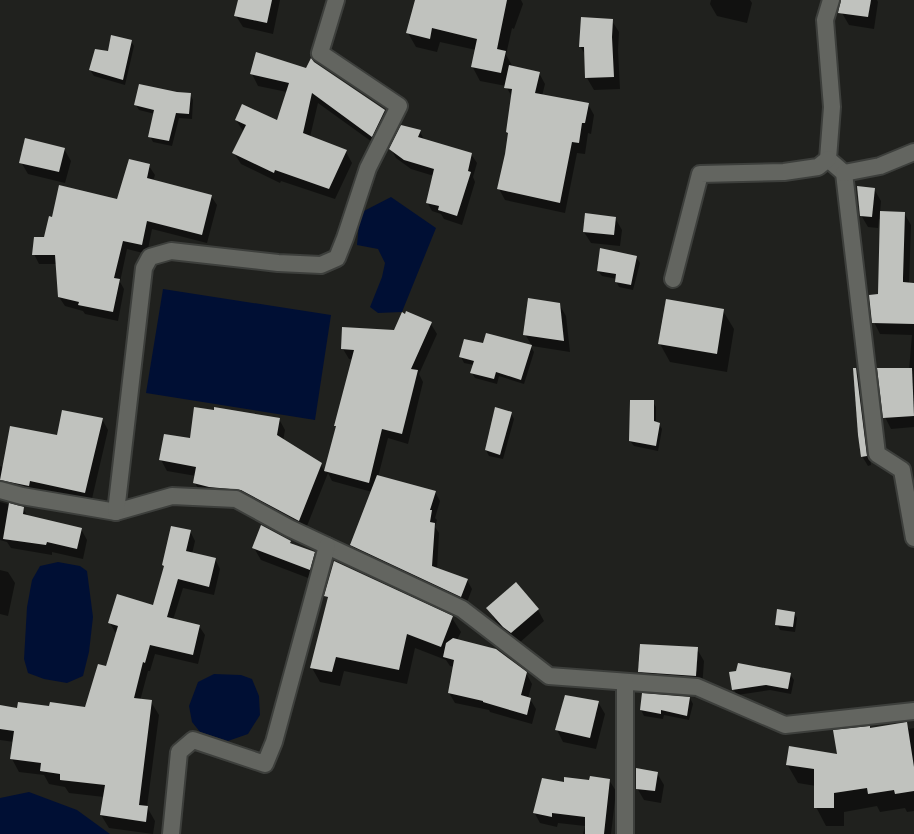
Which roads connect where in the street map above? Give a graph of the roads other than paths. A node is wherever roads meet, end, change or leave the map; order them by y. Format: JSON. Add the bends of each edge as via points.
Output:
{"nodes":[{"id":1,"x":336,"y":0,"type":"edge"},
{"id":2,"x":831,"y":0,"type":"edge"},
{"id":3,"x":914,"y":152,"type":"edge"},
{"id":4,"x":828,"y":159,"type":"junction"},
{"id":5,"x":844,"y":172,"type":"junction"},
{"id":6,"x":674,"y":279,"type":"dead end"},
{"id":7,"x":0,"y":490,"type":"edge"},
{"id":8,"x":116,"y":512,"type":"junction"},
{"id":9,"x":914,"y":538,"type":"edge"},
{"id":10,"x":327,"y":546,"type":"junction"},
{"id":11,"x":625,"y":682,"type":"junction"},
{"id":12,"x":914,"y":711,"type":"edge"},
{"id":13,"x":171,"y":834,"type":"edge"},
{"id":14,"x":625,"y":834,"type":"edge"}],
"edges":[{"from":1,"to":8,"type":"street","via":[[320,53],[399,106],[368,168],[337,258],[321,265],[171,251],[150,257],[144,268]]},
{"from":2,"to":4,"type":"street","via":[[825,20],[832,107]]},
{"from":3,"to":5,"type":"street","via":[[880,166]]},
{"from":4,"to":5,"type":"street"},
{"from":4,"to":6,"type":"street","via":[[818,167],[784,172],[700,174]]},
{"from":5,"to":9,"type":"street","via":[[877,454],[902,470]]},
{"from":7,"to":8,"type":"street"},
{"from":8,"to":10,"type":"street","via":[[172,496],[236,499]]},
{"from":10,"to":11,"type":"street","via":[[462,609],[549,676]]},
{"from":10,"to":13,"type":"street","via":[[265,764],[193,740],[179,752]]},
{"from":11,"to":12,"type":"street","via":[[697,687],[785,725]]},
{"from":11,"to":14,"type":"street"}]}
